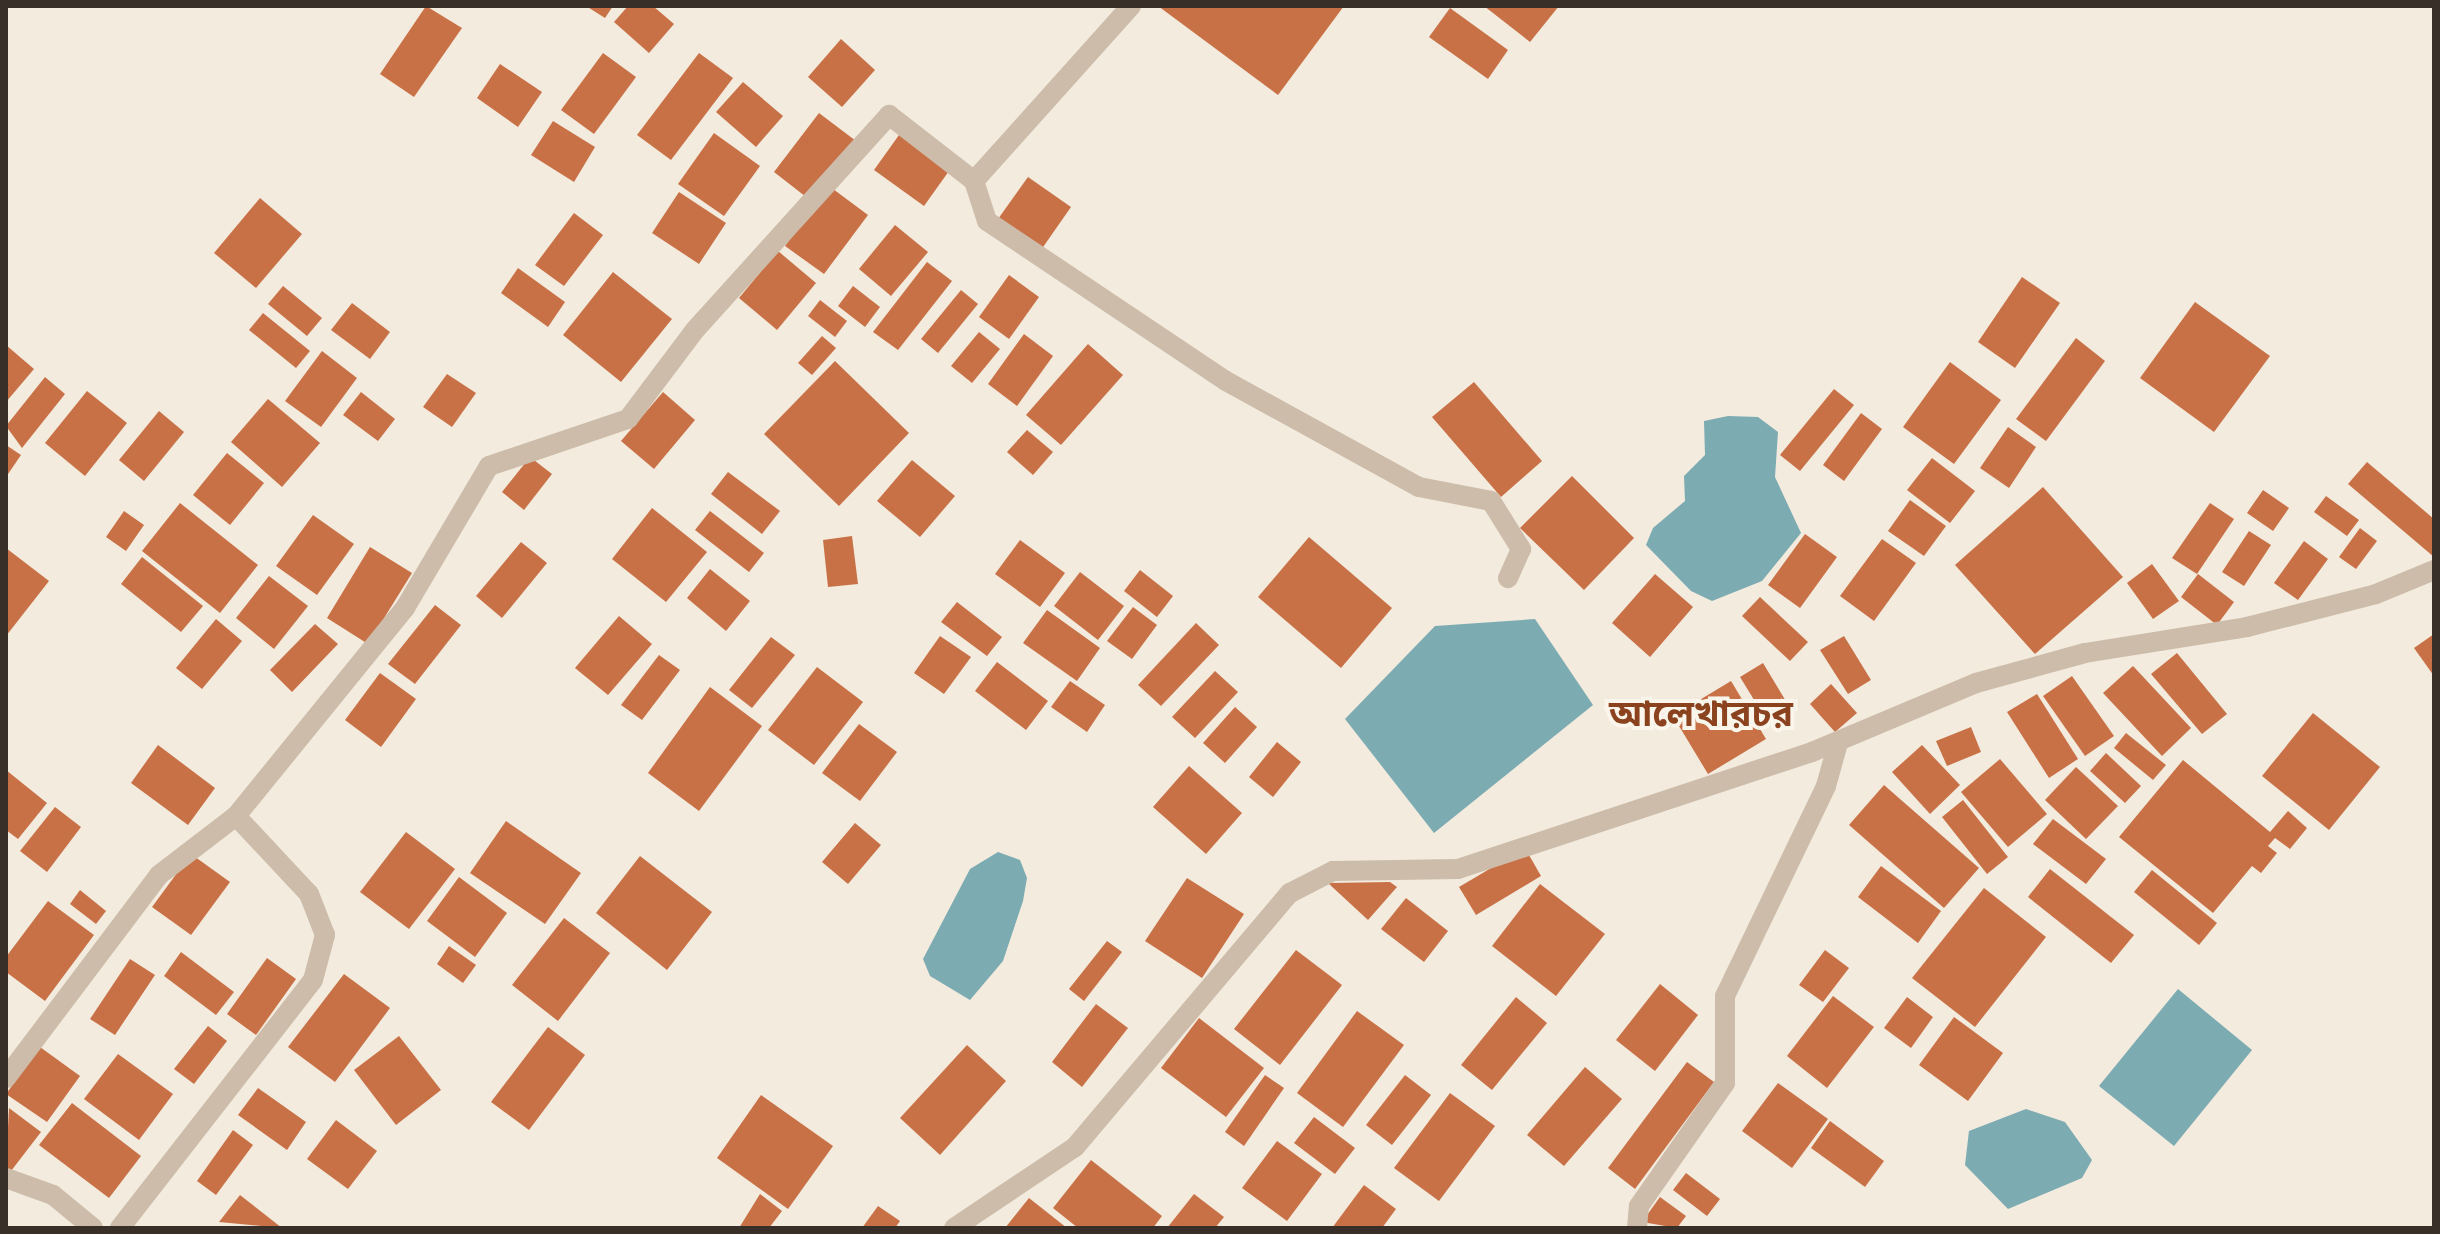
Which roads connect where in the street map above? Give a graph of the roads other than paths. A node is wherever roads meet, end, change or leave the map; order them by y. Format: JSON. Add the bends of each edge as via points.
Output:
{"nodes":[{"id":1,"x":1131,"y":6,"type":"edge"},
{"id":2,"x":974,"y":181,"type":"junction"},
{"id":3,"x":2434,"y":570,"type":"edge"},
{"id":4,"x":1508,"y":578,"type":"dead end"},
{"id":5,"x":1838,"y":743,"type":"junction"},
{"id":6,"x":236,"y":816,"type":"junction"},
{"id":7,"x":6,"y":1078,"type":"edge"},
{"id":8,"x":6,"y":1178,"type":"edge"},
{"id":9,"x":93,"y":1228,"type":"edge"},
{"id":10,"x":120,"y":1228,"type":"edge"},
{"id":11,"x":954,"y":1228,"type":"edge"},
{"id":12,"x":1637,"y":1228,"type":"edge"}],
"edges":[{"from":1,"to":2,"type":"street"},
{"from":2,"to":4,"type":"street","via":[[987,221],[1226,381],[1419,487],[1491,501],[1521,549]]},
{"from":2,"to":6,"type":"street","via":[[889,115],[695,330],[628,419],[489,466],[405,608]]},
{"from":3,"to":5,"type":"street","via":[[2376,594],[2247,627],[2085,653],[1976,683]]},
{"from":5,"to":11,"type":"street","via":[[1458,869],[1333,871],[1290,893],[1075,1147]]},
{"from":5,"to":12,"type":"street","via":[[1826,786],[1725,996],[1725,1083],[1639,1206]]},
{"from":6,"to":7,"type":"street","via":[[159,875]]},
{"from":6,"to":10,"type":"street","via":[[309,894],[325,935],[313,980]]},
{"from":8,"to":9,"type":"street","via":[[53,1195]]}]}
